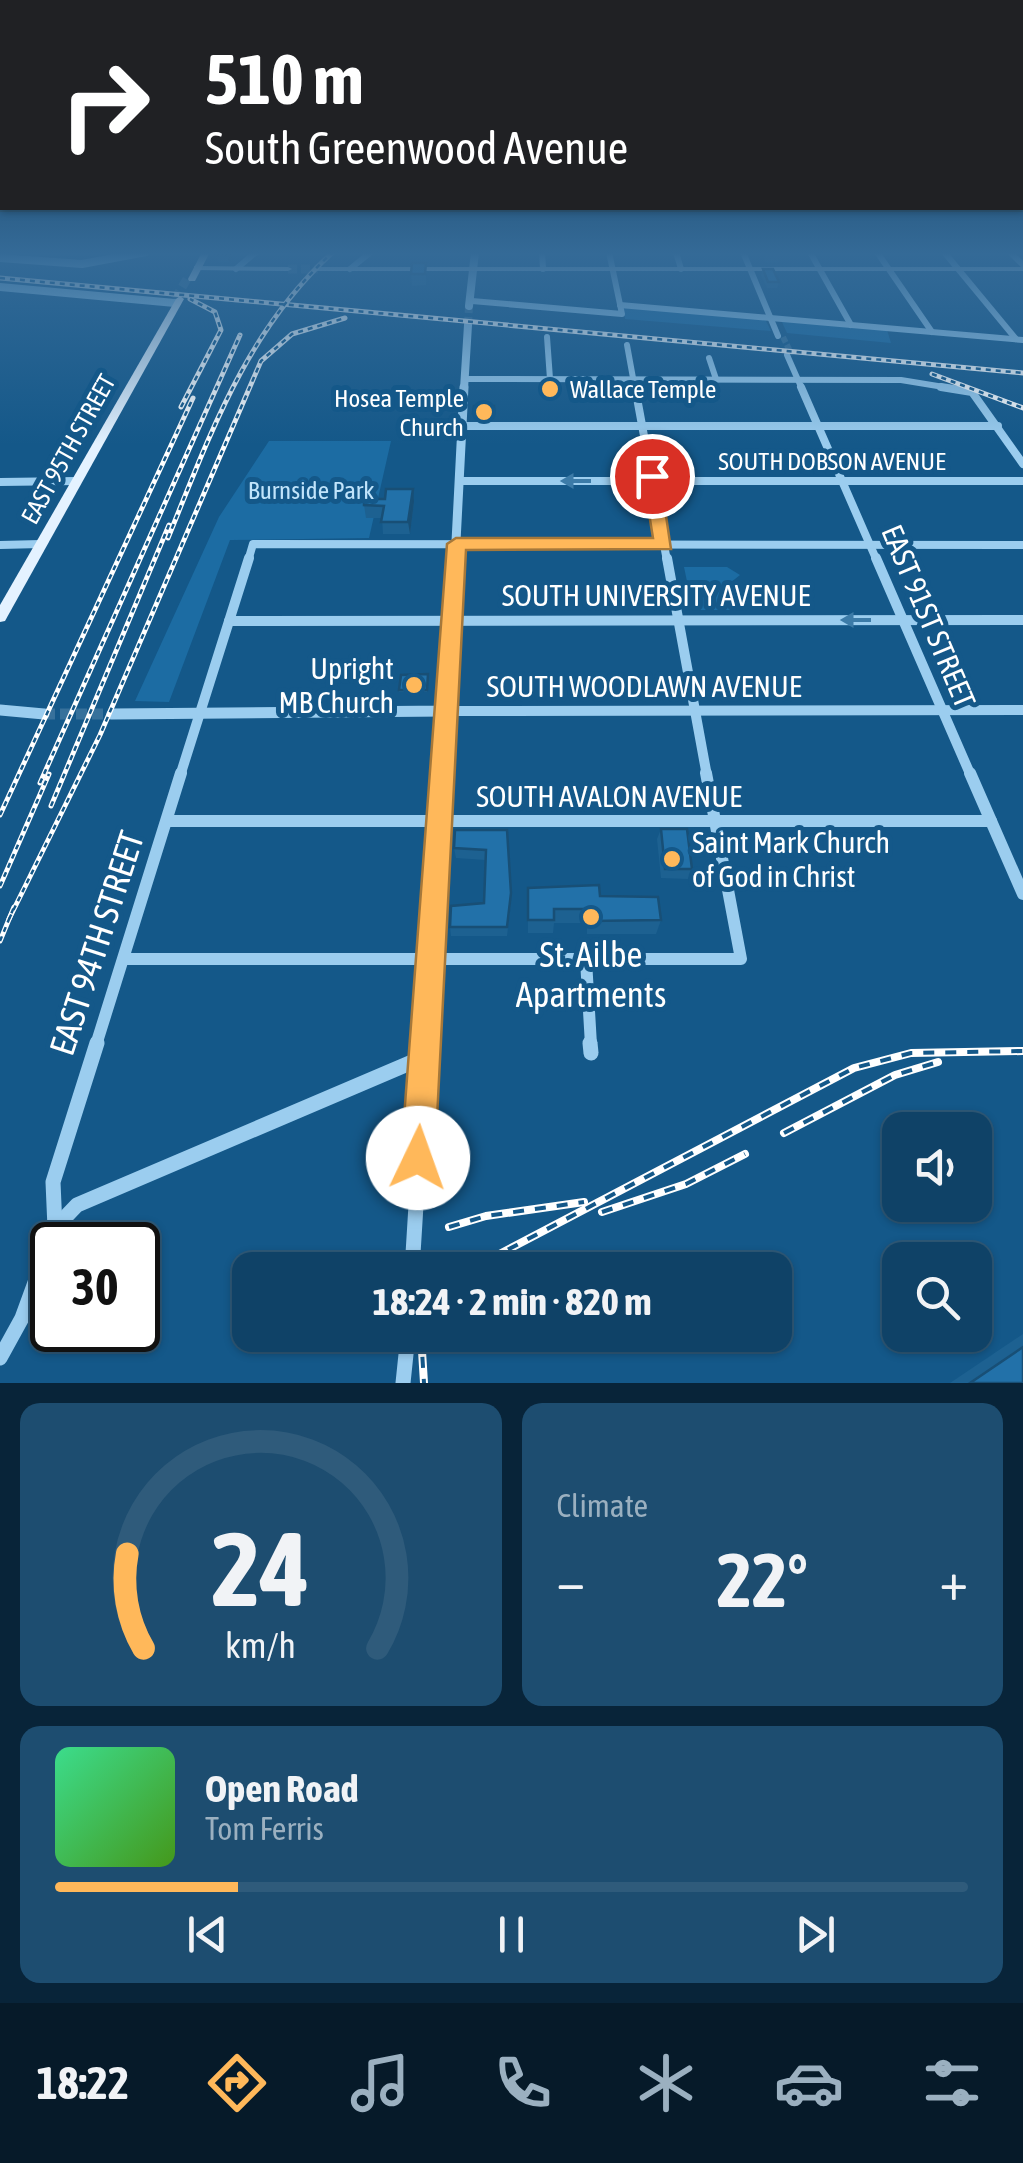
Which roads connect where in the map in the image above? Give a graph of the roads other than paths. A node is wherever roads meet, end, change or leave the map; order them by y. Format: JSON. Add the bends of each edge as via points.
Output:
{"nodes":[{"id":1,"x":168,"y":317,"type":"tunnel mouth"},
{"id":2,"x":756,"y":317,"type":"edge"},
{"id":3,"x":846,"y":317,"type":"edge"},
{"id":4,"x":921,"y":317,"type":"edge"},
{"id":5,"x":1000,"y":317,"type":"edge"},
{"id":6,"x":772,"y":318,"type":"junction"},
{"id":7,"x":851,"y":325,"type":"junction"},
{"id":8,"x":470,"y":329,"type":"tunnel mouth"},
{"id":9,"x":932,"y":332,"type":"junction"},
{"id":10,"x":780,"y":335,"type":"tunnel mouth"},
{"id":11,"x":547,"y":337,"type":"dead end"},
{"id":12,"x":1020,"y":340,"type":"edge"},
{"id":13,"x":627,"y":345,"type":"dead end"},
{"id":14,"x":789,"y":356,"type":"tunnel mouth"},
{"id":15,"x":710,"y":358,"type":"dead end"},
{"id":16,"x":467,"y":379,"type":"junction"},
{"id":17,"x":550,"y":379,"type":"junction"},
{"id":18,"x":634,"y":379,"type":"junction"},
{"id":19,"x":716,"y":379,"type":"junction"},
{"id":20,"x":799,"y":380,"type":"junction"},
{"id":21,"x":464,"y":426,"type":"junction"},
{"id":22,"x":642,"y":426,"type":"junction"},
{"id":23,"x":819,"y":426,"type":"junction"},
{"id":24,"x":998,"y":426,"type":"junction"},
{"id":25,"x":1023,"y":464,"type":"edge"},
{"id":26,"x":76,"y":481,"type":"junction"},
{"id":27,"x":460,"y":481,"type":"junction"},
{"id":28,"x":652,"y":481,"type":"junction"},
{"id":29,"x":843,"y":481,"type":"junction"},
{"id":30,"x":1023,"y":481,"type":"edge"},
{"id":31,"x":0,"y":482,"type":"edge"},
{"id":32,"x":0,"y":544,"type":"edge"},
{"id":33,"x":41,"y":544,"type":"junction"},
{"id":34,"x":456,"y":544,"type":"junction"},
{"id":35,"x":664,"y":544,"type":"junction"},
{"id":36,"x":871,"y":545,"type":"junction"},
{"id":37,"x":1023,"y":545,"type":"edge"},
{"id":38,"x":0,"y":617,"type":"edge"},
{"id":39,"x":229,"y":620,"type":"junction"},
{"id":40,"x":452,"y":620,"type":"junction"},
{"id":41,"x":678,"y":620,"type":"junction"},
{"id":42,"x":904,"y":620,"type":"junction"},
{"id":43,"x":1023,"y":620,"type":"edge"},
{"id":44,"x":0,"y":710,"type":"edge"},
{"id":45,"x":45,"y":710,"type":"tunnel mouth"},
{"id":46,"x":113,"y":710,"type":"tunnel mouth"},
{"id":47,"x":202,"y":710,"type":"junction"},
{"id":48,"x":943,"y":710,"type":"junction"},
{"id":49,"x":1023,"y":710,"type":"edge"},
{"id":50,"x":446,"y":711,"type":"junction"},
{"id":51,"x":695,"y":711,"type":"junction"},
{"id":52,"x":166,"y":821,"type":"junction"},
{"id":53,"x":439,"y":821,"type":"junction"},
{"id":54,"x":716,"y":821,"type":"junction"},
{"id":55,"x":991,"y":822,"type":"junction"},
{"id":56,"x":1023,"y":894,"type":"edge"},
{"id":57,"x":124,"y":959,"type":"junction"},
{"id":58,"x":430,"y":959,"type":"junction"},
{"id":59,"x":586,"y":960,"type":"junction"},
{"id":60,"x":591,"y":1053,"type":"dead end"},
{"id":61,"x":424,"y":1057,"type":"junction"},
{"id":62,"x":55,"y":1222,"type":"edge"},
{"id":63,"x":61,"y":1222,"type":"edge"},
{"id":64,"x":413,"y":1252,"type":"edge"},
{"id":65,"x":30,"y":1296,"type":"edge"},
{"id":66,"x":406,"y":1352,"type":"edge"},
{"id":67,"x":0,"y":1358,"type":"edge"},
{"id":68,"x":403,"y":1383,"type":"edge"}],
"edges":[{"from":1,"to":26,"type":"main road","name":"EAST 95TH STREET"},
{"from":2,"to":6,"type":"street"},
{"from":3,"to":7,"type":"street"},
{"from":4,"to":9,"type":"street"},
{"from":5,"to":12,"type":"street"},
{"from":6,"to":7,"type":"street"},
{"from":6,"to":10,"type":"street"},
{"from":7,"to":9,"type":"street"},
{"from":8,"to":16,"type":"street"},
{"from":9,"to":12,"type":"street"},
{"from":11,"to":17,"type":"street"},
{"from":13,"to":18,"type":"street"},
{"from":14,"to":20,"type":"street","name":"EAST 91ST STREET"},
{"from":15,"to":19,"type":"street"},
{"from":16,"to":17,"type":"street"},
{"from":16,"to":21,"type":"street"},
{"from":17,"to":18,"type":"street"},
{"from":18,"to":19,"type":"street"},
{"from":18,"to":22,"type":"street"},
{"from":19,"to":20,"type":"street"},
{"from":20,"to":23,"type":"street","name":"EAST 91ST STREET"},
{"from":20,"to":24,"type":"street","via":[[901,380],[972,392]]},
{"from":21,"to":22,"type":"street"},
{"from":21,"to":27,"type":"street"},
{"from":22,"to":23,"type":"street"},
{"from":22,"to":28,"type":"street"},
{"from":23,"to":24,"type":"street"},
{"from":23,"to":29,"type":"street","name":"EAST 91ST STREET"},
{"from":24,"to":25,"type":"street"},
{"from":26,"to":31,"type":"street"},
{"from":26,"to":33,"type":"main road","name":"EAST 95TH STREET"},
{"from":28,"to":27,"type":"street","name":"SOUTH DOBSON AVENUE","one_way":true},
{"from":27,"to":34,"type":"street"},
{"from":28,"to":29,"type":"street","name":"SOUTH DOBSON AVENUE"},
{"from":28,"to":35,"type":"street"},
{"from":29,"to":30,"type":"street","name":"SOUTH DOBSON AVENUE"},
{"from":29,"to":36,"type":"street","name":"EAST 91ST STREET"},
{"from":32,"to":33,"type":"street"},
{"from":33,"to":38,"type":"main road","name":"EAST 95TH STREET"},
{"from":34,"to":35,"type":"street"},
{"from":34,"to":39,"type":"street","name":"EAST 94TH STREET","via":[[253,544]]},
{"from":34,"to":40,"type":"street"},
{"from":35,"to":36,"type":"street"},
{"from":35,"to":41,"type":"street"},
{"from":36,"to":37,"type":"street"},
{"from":36,"to":42,"type":"street","name":"EAST 91ST STREET"},
{"from":39,"to":40,"type":"street","name":"SOUTH UNIVERSITY AVENUE"},
{"from":39,"to":47,"type":"street","name":"EAST 94TH STREET"},
{"from":40,"to":41,"type":"street","name":"SOUTH UNIVERSITY AVENUE"},
{"from":40,"to":50,"type":"street"},
{"from":42,"to":41,"type":"street","name":"SOUTH UNIVERSITY AVENUE","one_way":true},
{"from":41,"to":51,"type":"street"},
{"from":42,"to":43,"type":"street","name":"SOUTH UNIVERSITY AVENUE"},
{"from":42,"to":48,"type":"street","name":"EAST 91ST STREET"},
{"from":44,"to":45,"type":"street"},
{"from":46,"to":47,"type":"street","name":"SOUTH WOODLAWN AVENUE"},
{"from":47,"to":50,"type":"street","name":"SOUTH WOODLAWN AVENUE"},
{"from":47,"to":52,"type":"street","name":"EAST 94TH STREET"},
{"from":48,"to":49,"type":"street","name":"SOUTH WOODLAWN AVENUE"},
{"from":48,"to":51,"type":"street","name":"SOUTH WOODLAWN AVENUE"},
{"from":48,"to":55,"type":"street","name":"EAST 91ST STREET"},
{"from":50,"to":51,"type":"street","name":"SOUTH WOODLAWN AVENUE"},
{"from":50,"to":53,"type":"street"},
{"from":51,"to":54,"type":"street"},
{"from":52,"to":53,"type":"street","name":"SOUTH AVALON AVENUE"},
{"from":52,"to":57,"type":"street","name":"EAST 94TH STREET"},
{"from":53,"to":54,"type":"street","name":"SOUTH AVALON AVENUE"},
{"from":53,"to":58,"type":"street"},
{"from":54,"to":55,"type":"street","name":"SOUTH AVALON AVENUE"},
{"from":54,"to":59,"type":"street","via":[[741,959]]},
{"from":55,"to":56,"type":"street","name":"EAST 91ST STREET"},
{"from":57,"to":58,"type":"street"},
{"from":57,"to":62,"type":"street","name":"EAST 94TH STREET","via":[[53,1182]]},
{"from":58,"to":59,"type":"street"},
{"from":58,"to":61,"type":"street"},
{"from":59,"to":60,"type":"street"},
{"from":61,"to":63,"type":"street","via":[[78,1205]]},
{"from":61,"to":64,"type":"street"},
{"from":65,"to":67,"type":"street","name":"EAST 94TH STREET"},
{"from":66,"to":68,"type":"street"}]}
